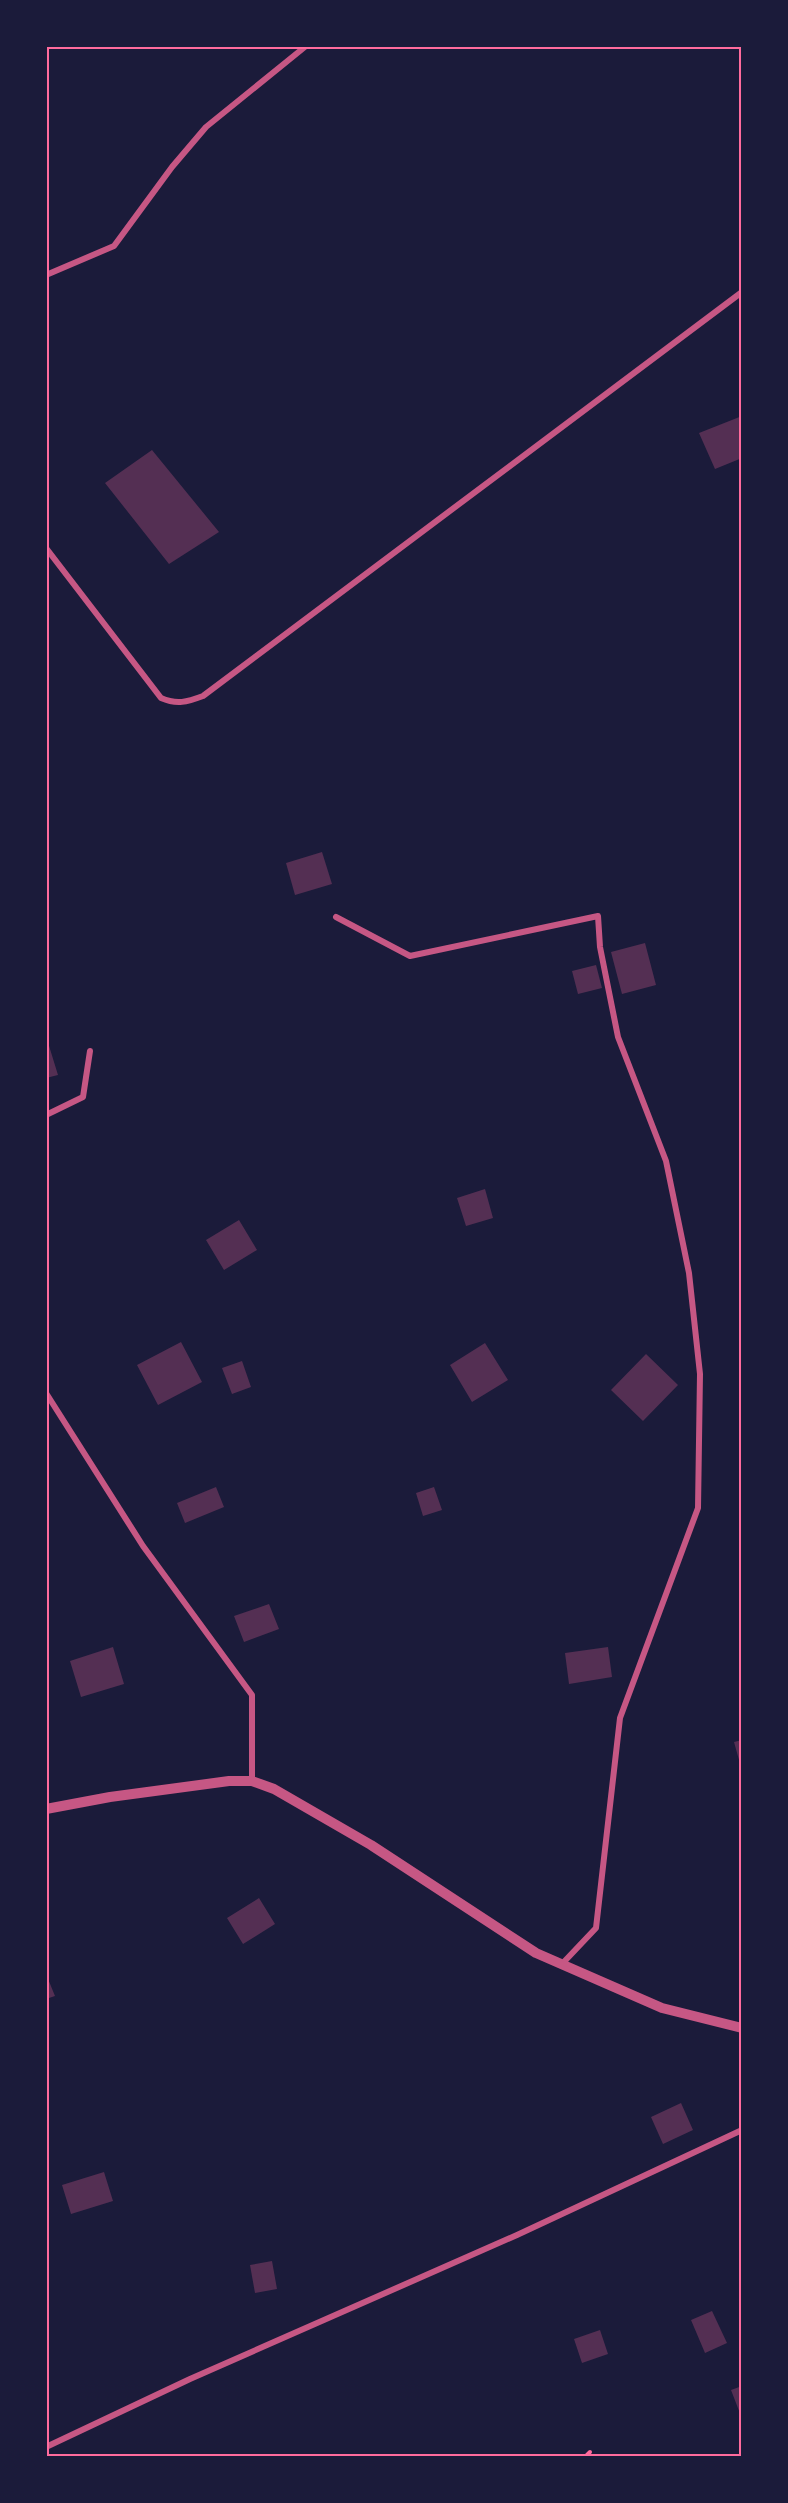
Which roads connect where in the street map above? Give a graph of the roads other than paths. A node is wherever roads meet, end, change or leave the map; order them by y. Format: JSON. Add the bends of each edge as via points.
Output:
{"nodes":[{"id":1,"x":306,"y":46,"type":"edge"},
{"id":2,"x":46,"y":275,"type":"edge"},
{"id":3,"x":741,"y":292,"type":"edge"},
{"id":4,"x":46,"y":548,"type":"edge"},
{"id":5,"x":336,"y":917,"type":"dead end"},
{"id":6,"x":90,"y":1051,"type":"dead end"},
{"id":7,"x":46,"y":1115,"type":"edge"},
{"id":8,"x":46,"y":1393,"type":"edge"},
{"id":9,"x":252,"y":1782,"type":"junction"},
{"id":10,"x":46,"y":1809,"type":"edge"},
{"id":11,"x":561,"y":1965,"type":"junction"},
{"id":12,"x":741,"y":2028,"type":"edge"},
{"id":13,"x":741,"y":2130,"type":"edge"},
{"id":14,"x":46,"y":2447,"type":"edge"}],
"edges":[{"from":1,"to":2,"type":"street","via":[[207,127],[114,246]]},
{"from":3,"to":4,"type":"street","via":[[203,696],[185,703],[161,698]]},
{"from":5,"to":11,"type":"street","via":[[410,956],[598,916],[600,947],[618,1036],[668,1173],[689,1273],[700,1374],[698,1508],[620,1718],[596,1928]]},
{"from":6,"to":7,"type":"street","via":[[83,1097]]},
{"from":8,"to":9,"type":"street","via":[[143,1546],[252,1695]]},
{"from":9,"to":10,"type":"street","via":[[229,1781]]},
{"from":9,"to":11,"type":"street","via":[[274,1789],[371,1845],[536,1953]]},
{"from":11,"to":12,"type":"street","via":[[662,2008]]},
{"from":13,"to":14,"type":"street"}]}
